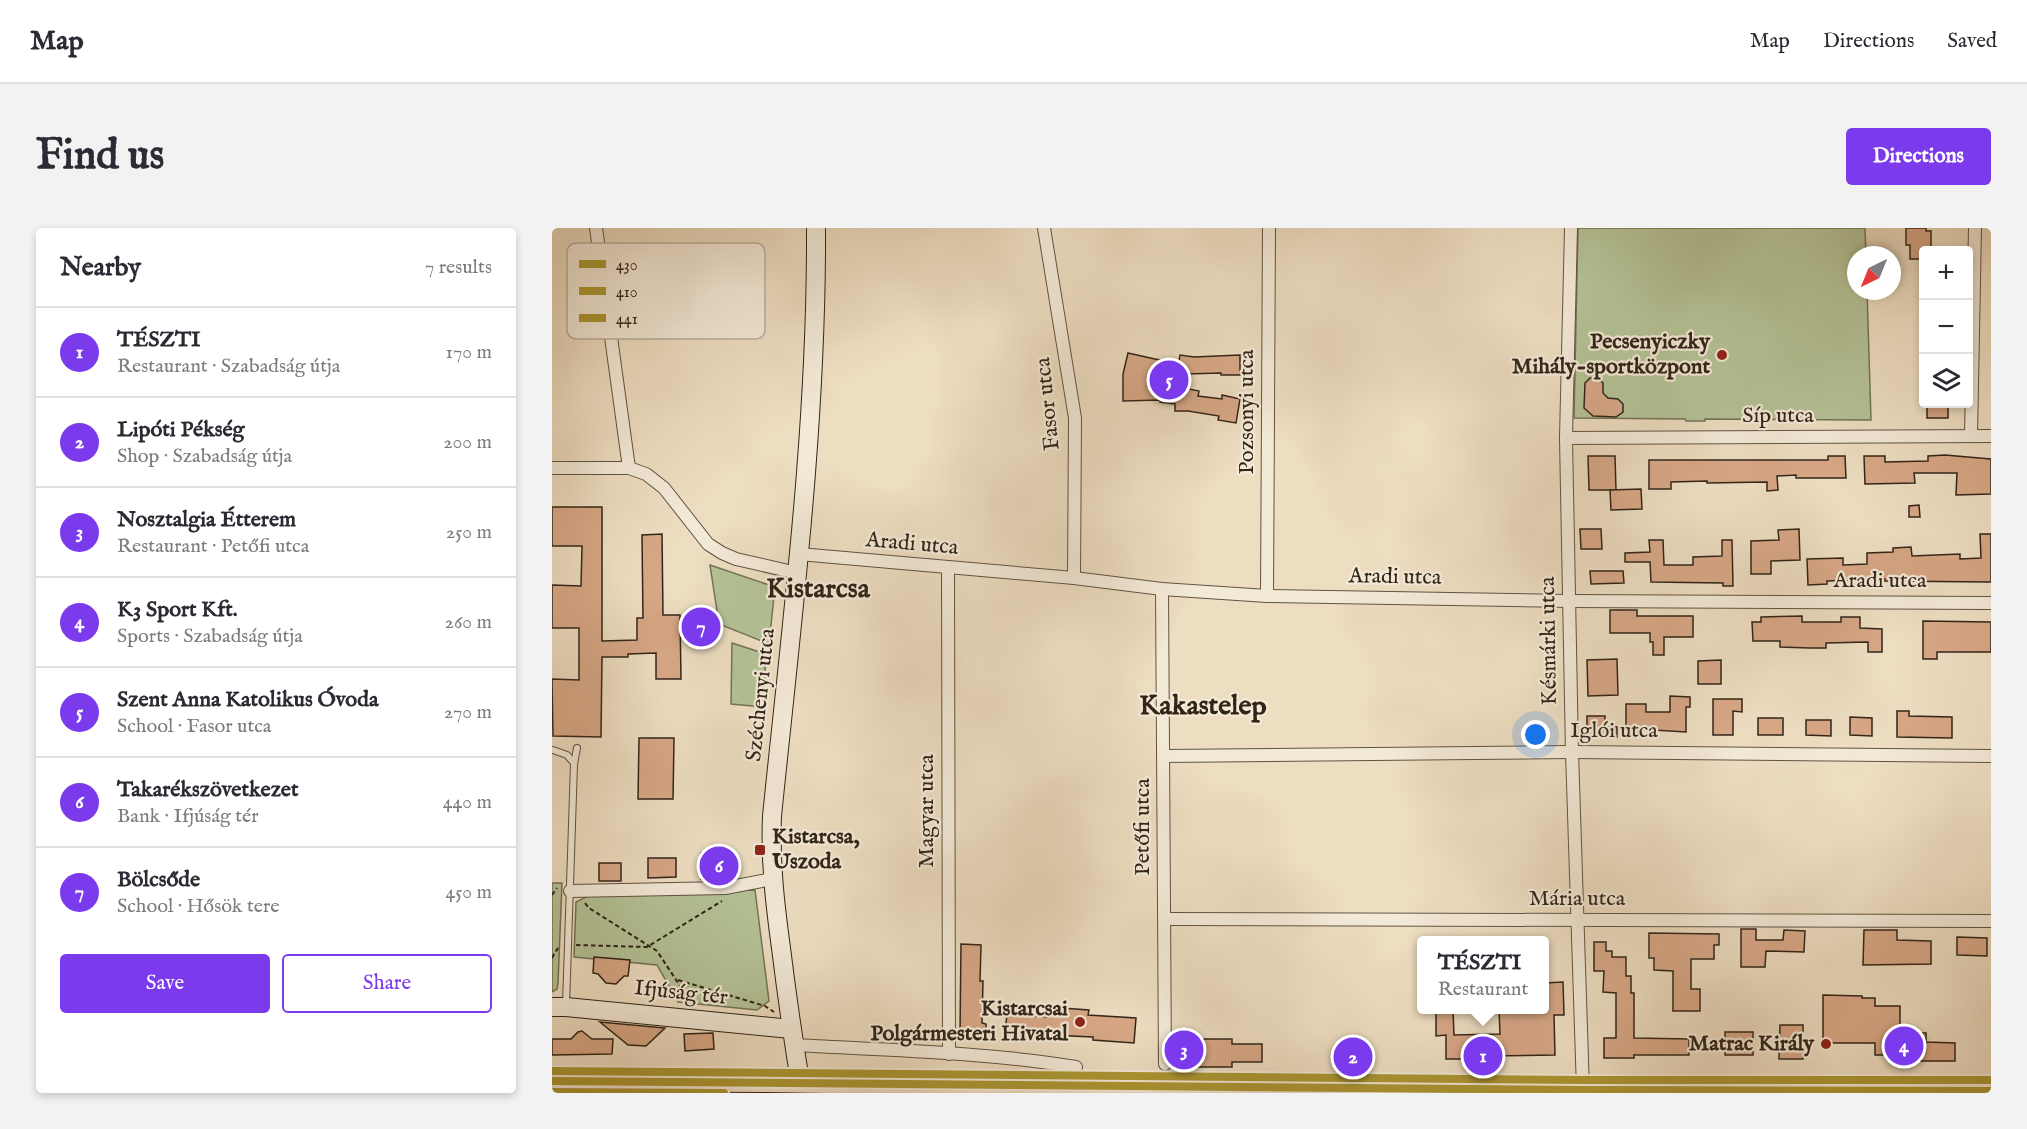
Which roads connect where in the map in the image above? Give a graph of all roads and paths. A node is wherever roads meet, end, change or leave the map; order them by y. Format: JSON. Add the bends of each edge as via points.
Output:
{"nodes":[{"id":1,"x":596,"y":228,"type":"edge"},
{"id":2,"x":816,"y":228,"type":"edge"},
{"id":3,"x":1044,"y":228,"type":"edge"},
{"id":4,"x":1269,"y":228,"type":"edge"},
{"id":5,"x":1571,"y":228,"type":"edge"},
{"id":6,"x":1975,"y":228,"type":"edge"},
{"id":7,"x":598,"y":243,"type":"edge"},
{"id":8,"x":611,"y":339,"type":"edge"},
{"id":9,"x":1971,"y":435,"type":"junction"},
{"id":10,"x":1991,"y":435,"type":"edge"},
{"id":11,"x":1566,"y":438,"type":"junction"},
{"id":12,"x":552,"y":468,"type":"edge"},
{"id":13,"x":629,"y":468,"type":"junction"},
{"id":14,"x":800,"y":554,"type":"junction"},
{"id":15,"x":948,"y":568,"type":"junction"},
{"id":16,"x":797,"y":573,"type":"junction"},
{"id":17,"x":1074,"y":578,"type":"junction"},
{"id":18,"x":1162,"y":590,"type":"junction"},
{"id":19,"x":1268,"y":596,"type":"junction"},
{"id":20,"x":1570,"y":601,"type":"junction"},
{"id":21,"x":1991,"y":603,"type":"edge"},
{"id":22,"x":578,"y":748,"type":"dead end"},
{"id":23,"x":553,"y":750,"type":"edge"},
{"id":24,"x":1572,"y":752,"type":"junction"},
{"id":25,"x":1164,"y":756,"type":"junction"},
{"id":26,"x":1991,"y":756,"type":"edge"},
{"id":27,"x":574,"y":764,"type":"junction"},
{"id":28,"x":772,"y":879,"type":"junction"},
{"id":29,"x":725,"y":888,"type":"junction"},
{"id":30,"x":568,"y":890,"type":"junction"},
{"id":31,"x":552,"y":894,"type":"edge"},
{"id":32,"x":1164,"y":919,"type":"junction"},
{"id":33,"x":1578,"y":921,"type":"junction"},
{"id":34,"x":1991,"y":921,"type":"edge"},
{"id":35,"x":569,"y":945,"type":"junction"},
{"id":36,"x":648,"y":946,"type":"junction"},
{"id":37,"x":552,"y":958,"type":"edge"},
{"id":38,"x":676,"y":980,"type":"junction"},
{"id":39,"x":559,"y":1007,"type":"edge"},
{"id":40,"x":693,"y":1018,"type":"junction"},
{"id":41,"x":787,"y":1034,"type":"junction"},
{"id":42,"x":948,"y":1054,"type":"junction"},
{"id":43,"x":1165,"y":1064,"type":"dead end"},
{"id":44,"x":1077,"y":1067,"type":"dead end"},
{"id":45,"x":552,"y":1081,"type":"edge"},
{"id":46,"x":1583,"y":1090,"type":"junction"},
{"id":47,"x":1991,"y":1091,"type":"edge"},
{"id":48,"x":802,"y":1093,"type":"edge"}],
"edges":[{"from":1,"to":7,"type":"street"},
{"from":2,"to":14,"type":"main road","name":"Széchenyi utca","via":[[813,380]]},
{"from":3,"to":17,"type":"street","name":"Fasor utca","via":[[1075,418]]},
{"from":4,"to":19,"type":"street","name":"Pozsonyi utca"},
{"from":5,"to":11,"type":"street","name":"Késmárki utca"},
{"from":6,"to":9,"type":"street"},
{"from":8,"to":13,"type":"street"},
{"from":9,"to":10,"type":"street","name":"Síp utca"},
{"from":9,"to":11,"type":"street","name":"Síp utca"},
{"from":11,"to":20,"type":"street","name":"Késmárki utca"},
{"from":12,"to":13,"type":"street"},
{"from":13,"to":16,"type":"street","via":[[656,480],[708,544],[722,554]]},
{"from":14,"to":15,"type":"street","name":"Aradi utca"},
{"from":14,"to":16,"type":"main road","name":"Széchenyi utca"},
{"from":15,"to":17,"type":"street","name":"Aradi utca"},
{"from":15,"to":42,"type":"street","name":"Magyar utca"},
{"from":16,"to":28,"type":"main road","name":"Széchenyi utca","via":[[772,816]]},
{"from":17,"to":18,"type":"street","name":"Aradi utca"},
{"from":18,"to":19,"type":"street","name":"Aradi utca"},
{"from":18,"to":25,"type":"street","name":"Petőfi utca"},
{"from":19,"to":20,"type":"street","name":"Aradi utca"},
{"from":20,"to":21,"type":"street","name":"Aradi utca"},
{"from":20,"to":24,"type":"street","name":"Késmárki utca"},
{"from":22,"to":27,"type":"lane","name":"Ifjúság tér"},
{"from":23,"to":27,"type":"lane","via":[[567,755]]},
{"from":24,"to":25,"type":"street","name":"Iglói utca"},
{"from":24,"to":26,"type":"street","name":"Iglói utca"},
{"from":24,"to":33,"type":"street","name":"Késmárki utca"},
{"from":25,"to":32,"type":"street","name":"Petőfi utca"},
{"from":27,"to":30,"type":"lane","name":"Ifjúság tér"},
{"from":28,"to":29,"type":"street"},
{"from":28,"to":41,"type":"main road","name":"Széchenyi utca"},
{"from":29,"to":30,"type":"street"},
{"from":29,"to":36,"type":"path","via":[[724,899]]},
{"from":30,"to":31,"type":"path"},
{"from":30,"to":35,"type":"lane","name":"Ifjúság tér"},
{"from":30,"to":36,"type":"path"},
{"from":32,"to":33,"type":"street","name":"Mária utca"},
{"from":32,"to":43,"type":"street","name":"Petőfi utca"},
{"from":33,"to":34,"type":"street","name":"Mária utca"},
{"from":33,"to":46,"type":"street","name":"Késmárki utca"},
{"from":35,"to":36,"type":"path"},
{"from":35,"to":37,"type":"path","via":[[560,945]]},
{"from":35,"to":39,"type":"lane","name":"Ifjúság tér"},
{"from":36,"to":38,"type":"path","via":[[657,951]]},
{"from":38,"to":40,"type":"path","via":[[692,1003]]},
{"from":38,"to":41,"type":"path","via":[[765,1006],[773,1011]]},
{"from":39,"to":40,"type":"main road","name":"Ifjúság tér"},
{"from":40,"to":41,"type":"main road","name":"Ifjúság tér"},
{"from":41,"to":42,"type":"street"},
{"from":41,"to":48,"type":"main road","name":"Széchenyi utca"},
{"from":42,"to":44,"type":"street"},
{"from":45,"to":46,"type":"main road","bridge":true},
{"from":46,"to":47,"type":"main road"}]}
